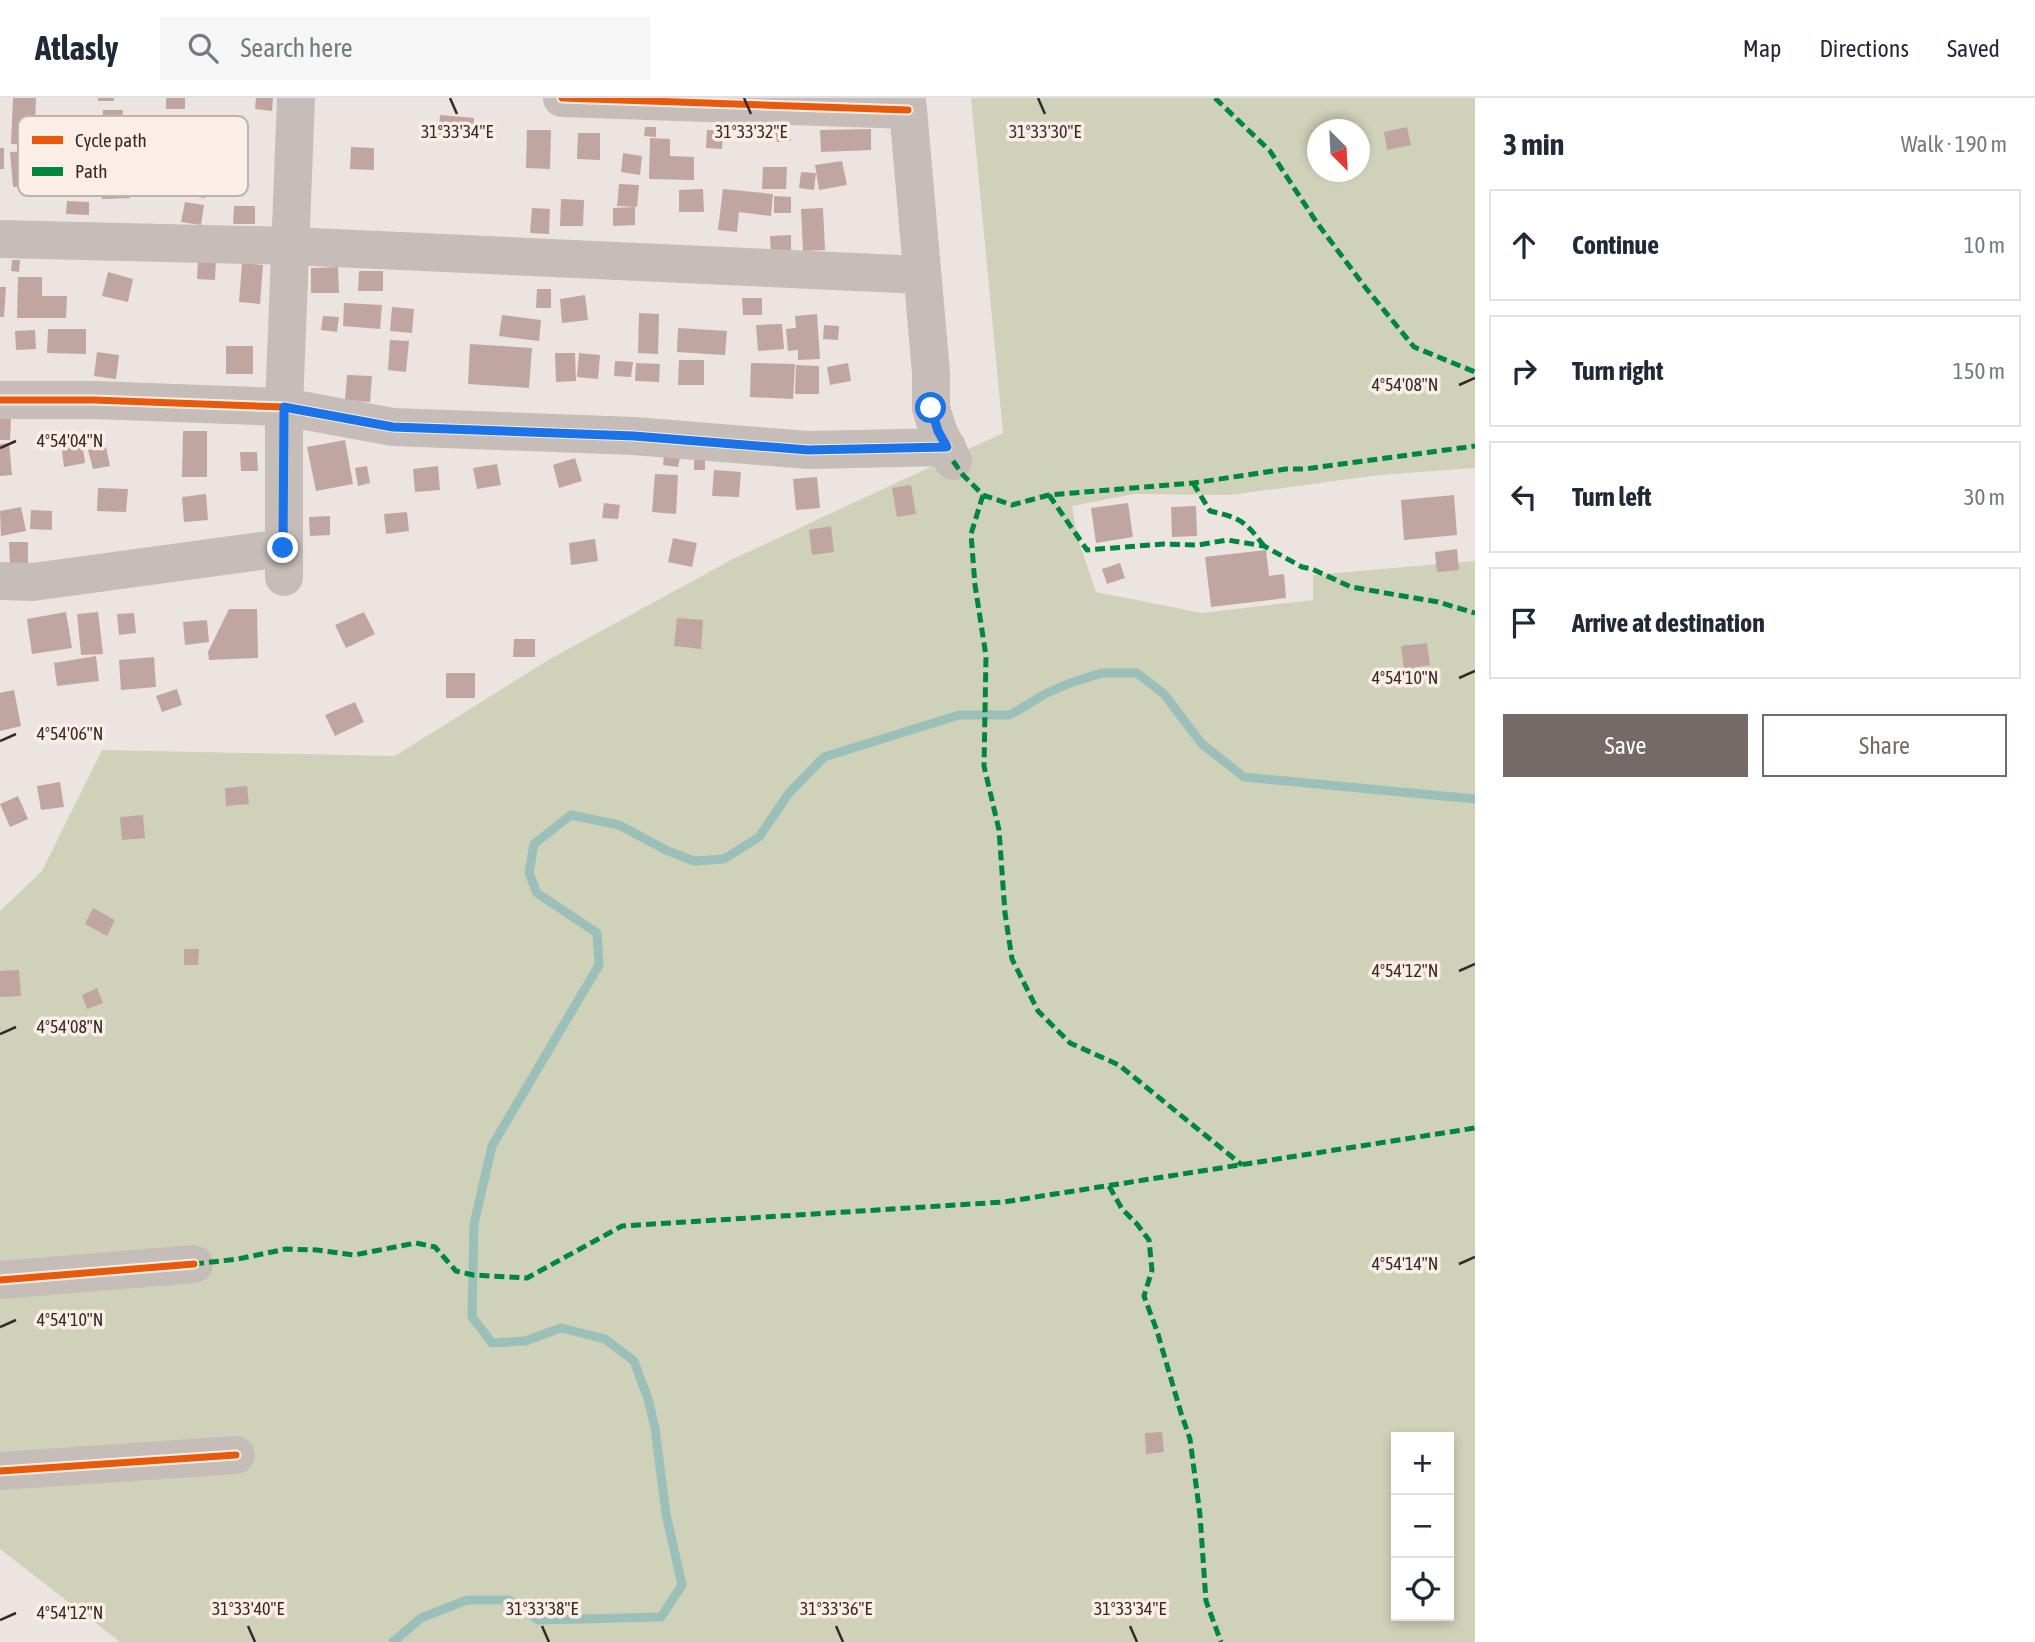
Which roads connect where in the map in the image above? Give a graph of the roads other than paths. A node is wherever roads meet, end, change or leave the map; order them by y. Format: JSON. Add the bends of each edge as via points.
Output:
{"nodes":[{"id":1,"x":296,"y":98,"type":"edge"},
{"id":2,"x":562,"y":98,"type":"edge"},
{"id":3,"x":907,"y":104,"type":"edge"},
{"id":4,"x":0,"y":239,"type":"edge"},
{"id":5,"x":290,"y":246,"type":"junction"},
{"id":6,"x":922,"y":275,"type":"junction"},
{"id":7,"x":0,"y":400,"type":"edge"},
{"id":8,"x":284,"y":407,"type":"junction"},
{"id":9,"x":0,"y":581,"type":"edge"},
{"id":10,"x":194,"y":1264,"type":"dead end"},
{"id":11,"x":0,"y":1280,"type":"edge"},
{"id":12,"x":236,"y":1455,"type":"dead end"},
{"id":13,"x":0,"y":1471,"type":"edge"}],
"edges":[{"from":1,"to":5,"type":"street"},
{"from":2,"to":3,"type":"street"},
{"from":3,"to":6,"type":"street"},
{"from":4,"to":5,"type":"street"},
{"from":5,"to":6,"type":"street"},
{"from":5,"to":8,"type":"street"},
{"from":6,"to":8,"type":"street","via":[[931,408],[950,454],[393,427]]},
{"from":7,"to":8,"type":"street"},
{"from":8,"to":9,"type":"street","via":[[284,563]]},
{"from":10,"to":11,"type":"street"},
{"from":12,"to":13,"type":"street"}]}
